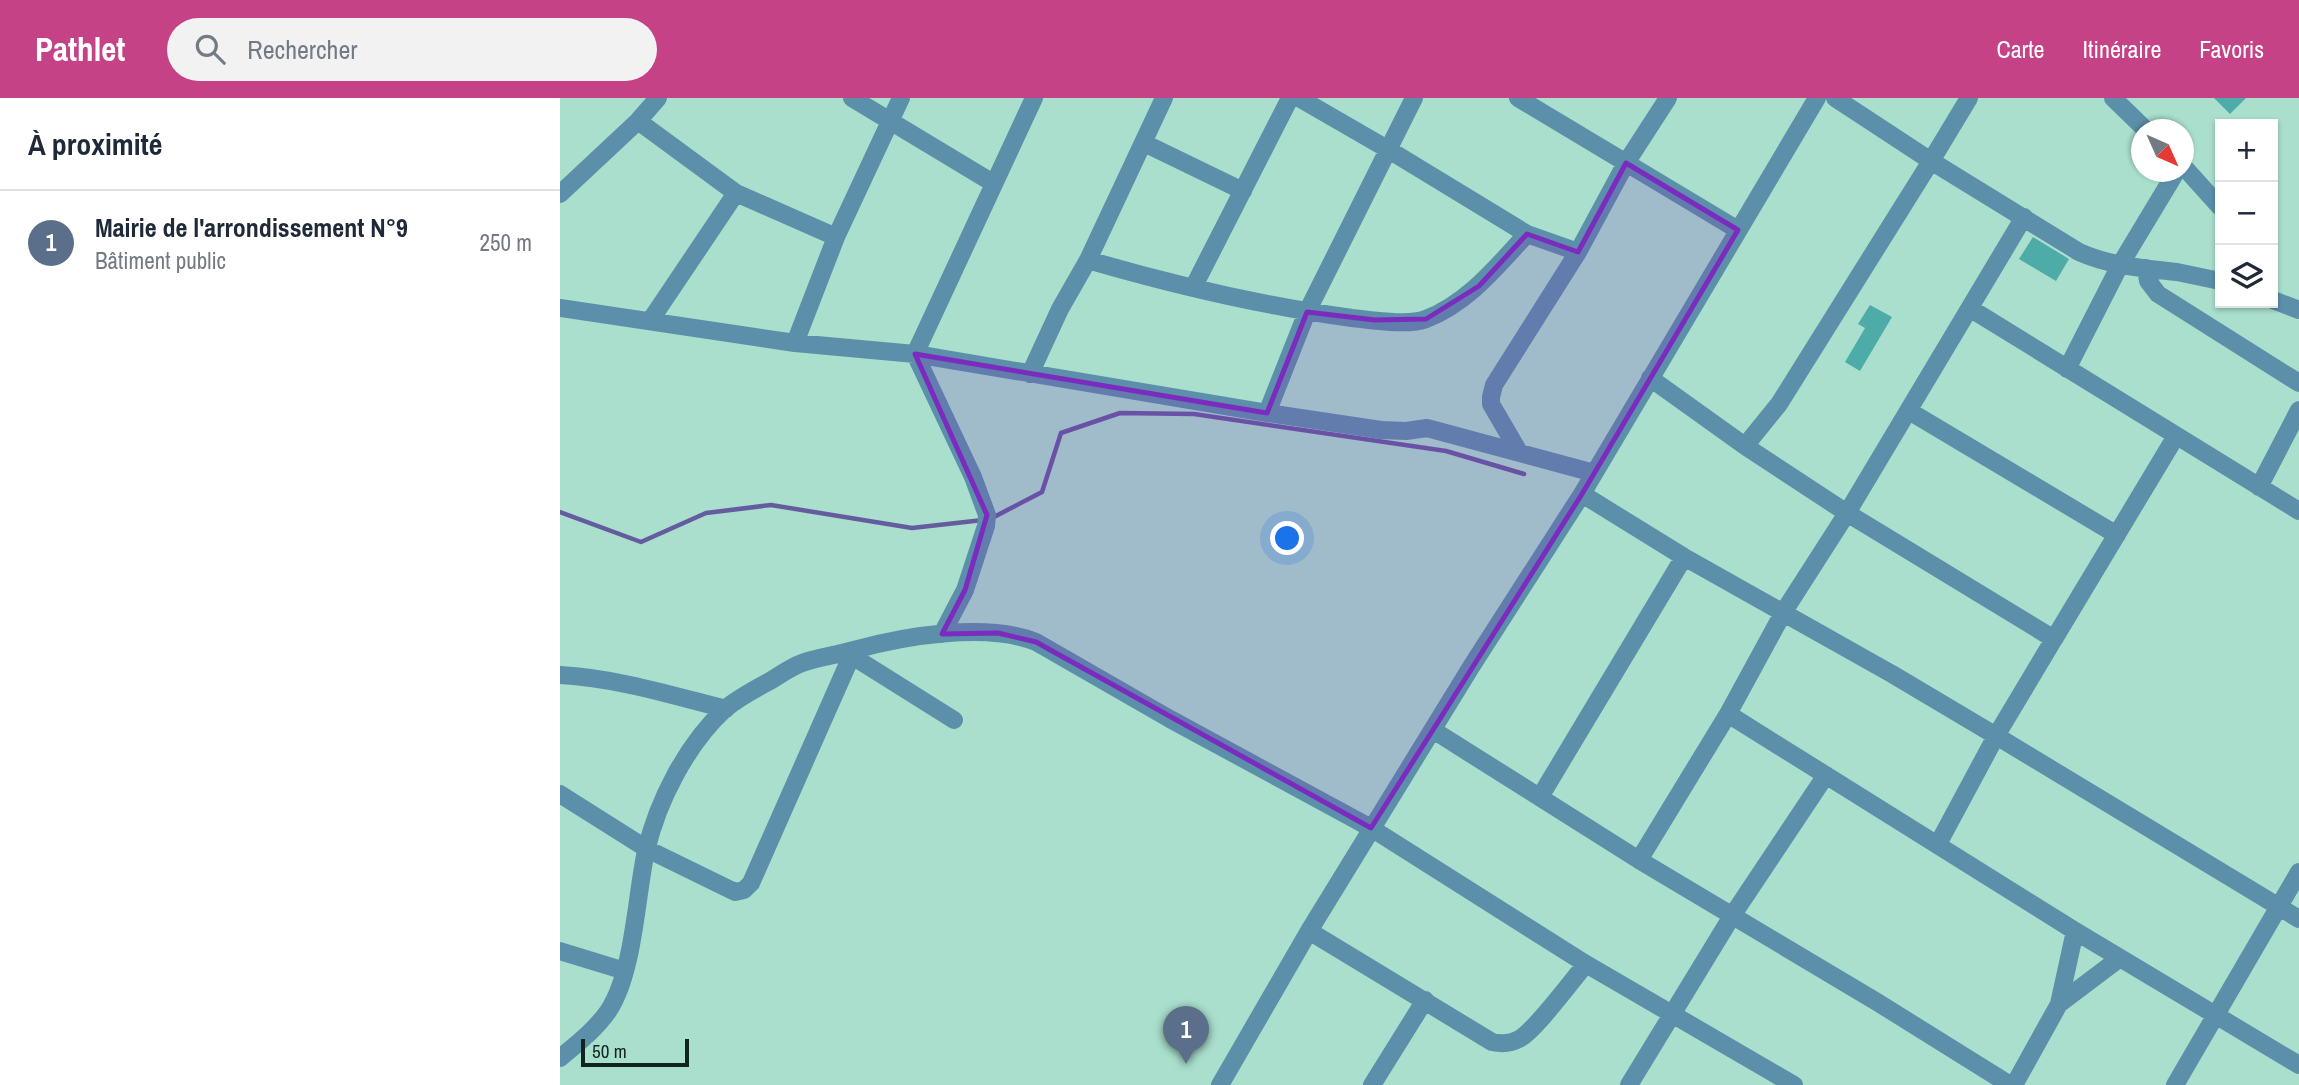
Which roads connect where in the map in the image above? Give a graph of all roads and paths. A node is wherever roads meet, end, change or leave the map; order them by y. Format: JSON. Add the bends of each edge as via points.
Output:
{"nodes":[{"id":1,"x":658,"y":98,"type":"edge"},
{"id":2,"x":852,"y":98,"type":"edge"},
{"id":3,"x":901,"y":98,"type":"edge"},
{"id":4,"x":1034,"y":98,"type":"edge"},
{"id":5,"x":1164,"y":98,"type":"edge"},
{"id":6,"x":1290,"y":98,"type":"edge"},
{"id":7,"x":1298,"y":98,"type":"edge"},
{"id":8,"x":1414,"y":98,"type":"edge"},
{"id":9,"x":1518,"y":98,"type":"edge"},
{"id":10,"x":1668,"y":98,"type":"edge"},
{"id":11,"x":1817,"y":98,"type":"edge"},
{"id":12,"x":1835,"y":98,"type":"edge"},
{"id":13,"x":1969,"y":98,"type":"edge"},
{"id":14,"x":2113,"y":98,"type":"edge"},
{"id":15,"x":2135,"y":119,"type":"edge"},
{"id":16,"x":890,"y":120,"type":"junction"},
{"id":17,"x":638,"y":121,"type":"junction"},
{"id":18,"x":1144,"y":143,"type":"junction"},
{"id":19,"x":1389,"y":150,"type":"junction"},
{"id":20,"x":1931,"y":161,"type":"junction"},
{"id":21,"x":1626,"y":163,"type":"junction"},
{"id":22,"x":2194,"y":179,"type":"edge"},
{"id":23,"x":2170,"y":182,"type":"edge"},
{"id":24,"x":993,"y":183,"type":"junction"},
{"id":25,"x":1243,"y":191,"type":"junction"},
{"id":26,"x":736,"y":192,"type":"junction"},
{"id":27,"x":560,"y":194,"type":"edge"},
{"id":28,"x":2215,"y":202,"type":"edge"},
{"id":29,"x":2024,"y":217,"type":"junction"},
{"id":30,"x":1738,"y":230,"type":"junction"},
{"id":31,"x":1527,"y":234,"type":"junction"},
{"id":32,"x":836,"y":237,"type":"junction"},
{"id":33,"x":1578,"y":251,"type":"junction"},
{"id":34,"x":1088,"y":260,"type":"junction"},
{"id":35,"x":2120,"y":265,"type":"junction"},
{"id":36,"x":2146,"y":268,"type":"junction"},
{"id":37,"x":2215,"y":280,"type":"edge"},
{"id":38,"x":1194,"y":288,"type":"junction"},
{"id":39,"x":2278,"y":301,"type":"edge"},
{"id":40,"x":560,"y":308,"type":"edge"},
{"id":41,"x":1971,"y":309,"type":"junction"},
{"id":42,"x":2299,"y":310,"type":"edge"},
{"id":43,"x":1307,"y":312,"type":"junction"},
{"id":44,"x":650,"y":321,"type":"junction"},
{"id":45,"x":795,"y":343,"type":"junction"},
{"id":46,"x":915,"y":354,"type":"junction"},
{"id":47,"x":2067,"y":369,"type":"junction"},
{"id":48,"x":1030,"y":374,"type":"junction"},
{"id":49,"x":1650,"y":379,"type":"junction"},
{"id":50,"x":2299,"y":383,"type":"edge"},
{"id":51,"x":2299,"y":410,"type":"edge"},
{"id":52,"x":1909,"y":411,"type":"junction"},
{"id":53,"x":1267,"y":413,"type":"junction"},
{"id":54,"x":2176,"y":436,"type":"junction"},
{"id":55,"x":1745,"y":446,"type":"junction"},
{"id":56,"x":1519,"y":452,"type":"junction"},
{"id":57,"x":1594,"y":473,"type":"junction"},
{"id":58,"x":2259,"y":487,"type":"junction"},
{"id":59,"x":1582,"y":495,"type":"junction"},
{"id":60,"x":2299,"y":511,"type":"edge"},
{"id":61,"x":1847,"y":513,"type":"junction"},
{"id":62,"x":2117,"y":535,"type":"junction"},
{"id":63,"x":1684,"y":557,"type":"junction"},
{"id":64,"x":1783,"y":612,"type":"junction"},
{"id":65,"x":942,"y":635,"type":"junction"},
{"id":66,"x":2054,"y":639,"type":"junction"},
{"id":67,"x":853,"y":653,"type":"junction"},
{"id":68,"x":560,"y":675,"type":"edge"},
{"id":69,"x":726,"y":709,"type":"junction"},
{"id":70,"x":1728,"y":715,"type":"junction"},
{"id":71,"x":954,"y":720,"type":"dead end"},
{"id":72,"x":1433,"y":730,"type":"junction"},
{"id":73,"x":1996,"y":736,"type":"junction"},
{"id":74,"x":1826,"y":775,"type":"junction"},
{"id":75,"x":560,"y":794,"type":"edge"},
{"id":76,"x":1540,"y":797,"type":"junction"},
{"id":77,"x":1371,"y":828,"type":"junction"},
{"id":78,"x":1938,"y":844,"type":"junction"},
{"id":79,"x":647,"y":849,"type":"junction"},
{"id":80,"x":1639,"y":860,"type":"junction"},
{"id":81,"x":2299,"y":872,"type":"edge"},
{"id":82,"x":2278,"y":906,"type":"junction"},
{"id":83,"x":1732,"y":916,"type":"junction"},
{"id":84,"x":2299,"y":919,"type":"edge"},
{"id":85,"x":1309,"y":930,"type":"junction"},
{"id":86,"x":2074,"y":931,"type":"junction"},
{"id":87,"x":560,"y":951,"type":"edge"},
{"id":88,"x":2120,"y":958,"type":"junction"},
{"id":89,"x":1586,"y":964,"type":"junction"},
{"id":90,"x":625,"y":971,"type":"junction"},
{"id":91,"x":1424,"y":1000,"type":"junction"},
{"id":92,"x":2059,"y":1004,"type":"junction"},
{"id":93,"x":1673,"y":1014,"type":"junction"},
{"id":94,"x":2217,"y":1015,"type":"junction"},
{"id":95,"x":560,"y":1058,"type":"edge"},
{"id":96,"x":2299,"y":1065,"type":"edge"},
{"id":97,"x":1220,"y":1085,"type":"edge"},
{"id":98,"x":1372,"y":1085,"type":"edge"},
{"id":99,"x":1629,"y":1085,"type":"edge"},
{"id":100,"x":1794,"y":1085,"type":"edge"},
{"id":101,"x":2012,"y":1085,"type":"edge"},
{"id":102,"x":2175,"y":1085,"type":"edge"}],
"edges":[{"from":1,"to":17,"type":"street"},
{"from":2,"to":16,"type":"street"},
{"from":3,"to":16,"type":"street"},
{"from":4,"to":24,"type":"street"},
{"from":5,"to":18,"type":"street"},
{"from":6,"to":25,"type":"street"},
{"from":7,"to":19,"type":"street"},
{"from":8,"to":19,"type":"street"},
{"from":9,"to":21,"type":"street"},
{"from":10,"to":21,"type":"street"},
{"from":11,"to":30,"type":"street"},
{"from":12,"to":20,"type":"street"},
{"from":13,"to":20,"type":"street"},
{"from":14,"to":15,"type":"street"},
{"from":16,"to":24,"type":"street"},
{"from":16,"to":32,"type":"street"},
{"from":17,"to":26,"type":"street"},
{"from":17,"to":27,"type":"street"},
{"from":18,"to":25,"type":"street"},
{"from":18,"to":34,"type":"street"},
{"from":19,"to":31,"type":"street"},
{"from":19,"to":43,"type":"street"},
{"from":20,"to":29,"type":"street"},
{"from":20,"to":55,"type":"street","via":[[1779,404]]},
{"from":21,"to":30,"type":"street"},
{"from":21,"to":33,"type":"street"},
{"from":22,"to":28,"type":"street"},
{"from":23,"to":35,"type":"street"},
{"from":24,"to":46,"type":"street"},
{"from":25,"to":38,"type":"street"},
{"from":26,"to":32,"type":"street"},
{"from":26,"to":44,"type":"street"},
{"from":29,"to":35,"type":"street","via":[[2079,252]]},
{"from":29,"to":41,"type":"street"},
{"from":30,"to":49,"type":"street"},
{"from":31,"to":33,"type":"street"},
{"from":31,"to":43,"type":"street","via":[[1479,286],[1460,301],[1418,321]]},
{"from":32,"to":45,"type":"street"},
{"from":33,"to":56,"type":"street","via":[[1490,397]]},
{"from":34,"to":38,"type":"street"},
{"from":34,"to":48,"type":"street"},
{"from":35,"to":36,"type":"street"},
{"from":35,"to":47,"type":"street"},
{"from":36,"to":37,"type":"street"},
{"from":36,"to":50,"type":"street","via":[[2148,281],[2158,294]]},
{"from":38,"to":43,"type":"street"},
{"from":39,"to":42,"type":"street"},
{"from":40,"to":44,"type":"street"},
{"from":41,"to":47,"type":"street"},
{"from":41,"to":52,"type":"street"},
{"from":43,"to":53,"type":"street"},
{"from":44,"to":45,"type":"street"},
{"from":45,"to":46,"type":"street"},
{"from":46,"to":48,"type":"street"},
{"from":46,"to":65,"type":"street","via":[[974,477],[987,515],[965,590]]},
{"from":47,"to":54,"type":"street"},
{"from":48,"to":53,"type":"street"},
{"from":49,"to":55,"type":"street"},
{"from":49,"to":57,"type":"street"},
{"from":51,"to":58,"type":"street"},
{"from":52,"to":61,"type":"street"},
{"from":52,"to":62,"type":"street"},
{"from":53,"to":56,"type":"street","via":[[1381,430],[1427,428]]},
{"from":54,"to":58,"type":"street"},
{"from":54,"to":62,"type":"street"},
{"from":55,"to":61,"type":"street"},
{"from":56,"to":57,"type":"street"},
{"from":57,"to":59,"type":"street"},
{"from":58,"to":60,"type":"street"},
{"from":59,"to":63,"type":"street"},
{"from":59,"to":72,"type":"street"},
{"from":61,"to":64,"type":"street"},
{"from":61,"to":66,"type":"street"},
{"from":62,"to":66,"type":"street"},
{"from":63,"to":64,"type":"street"},
{"from":63,"to":76,"type":"street"},
{"from":64,"to":70,"type":"street"},
{"from":64,"to":73,"type":"street"},
{"from":65,"to":67,"type":"street","via":[[895,639]]},
{"from":65,"to":77,"type":"street","via":[[998,633],[1036,642]]},
{"from":66,"to":73,"type":"street"},
{"from":67,"to":69,"type":"street","via":[[800,664]]},
{"from":67,"to":71,"type":"street"},
{"from":67,"to":79,"type":"street","via":[[748,887],[735,892]]},
{"from":68,"to":69,"type":"street","via":[[628,685]]},
{"from":69,"to":79,"type":"street","via":[[687,755],[658,814]]},
{"from":70,"to":74,"type":"street"},
{"from":70,"to":80,"type":"street"},
{"from":72,"to":76,"type":"street"},
{"from":72,"to":77,"type":"street"},
{"from":73,"to":78,"type":"street"},
{"from":73,"to":82,"type":"street"},
{"from":74,"to":78,"type":"street"},
{"from":74,"to":83,"type":"street"},
{"from":75,"to":79,"type":"street"},
{"from":76,"to":80,"type":"street"},
{"from":77,"to":85,"type":"street"},
{"from":77,"to":89,"type":"street"},
{"from":78,"to":86,"type":"street"},
{"from":79,"to":90,"type":"street"},
{"from":80,"to":83,"type":"street"},
{"from":81,"to":82,"type":"street"},
{"from":82,"to":84,"type":"street"},
{"from":82,"to":94,"type":"street"},
{"from":83,"to":93,"type":"street"},
{"from":83,"to":101,"type":"street"},
{"from":85,"to":91,"type":"street"},
{"from":85,"to":97,"type":"street"},
{"from":86,"to":88,"type":"street"},
{"from":86,"to":92,"type":"street"},
{"from":87,"to":90,"type":"street"},
{"from":88,"to":92,"type":"street"},
{"from":88,"to":94,"type":"street"},
{"from":89,"to":91,"type":"street","via":[[1527,1034],[1511,1043],[1492,1042]]},
{"from":89,"to":93,"type":"street"},
{"from":90,"to":95,"type":"street","via":[[608,1010],[593,1030]]},
{"from":91,"to":98,"type":"street"},
{"from":92,"to":101,"type":"street"},
{"from":93,"to":99,"type":"street"},
{"from":93,"to":100,"type":"street"},
{"from":94,"to":96,"type":"street"},
{"from":94,"to":102,"type":"street"}]}
